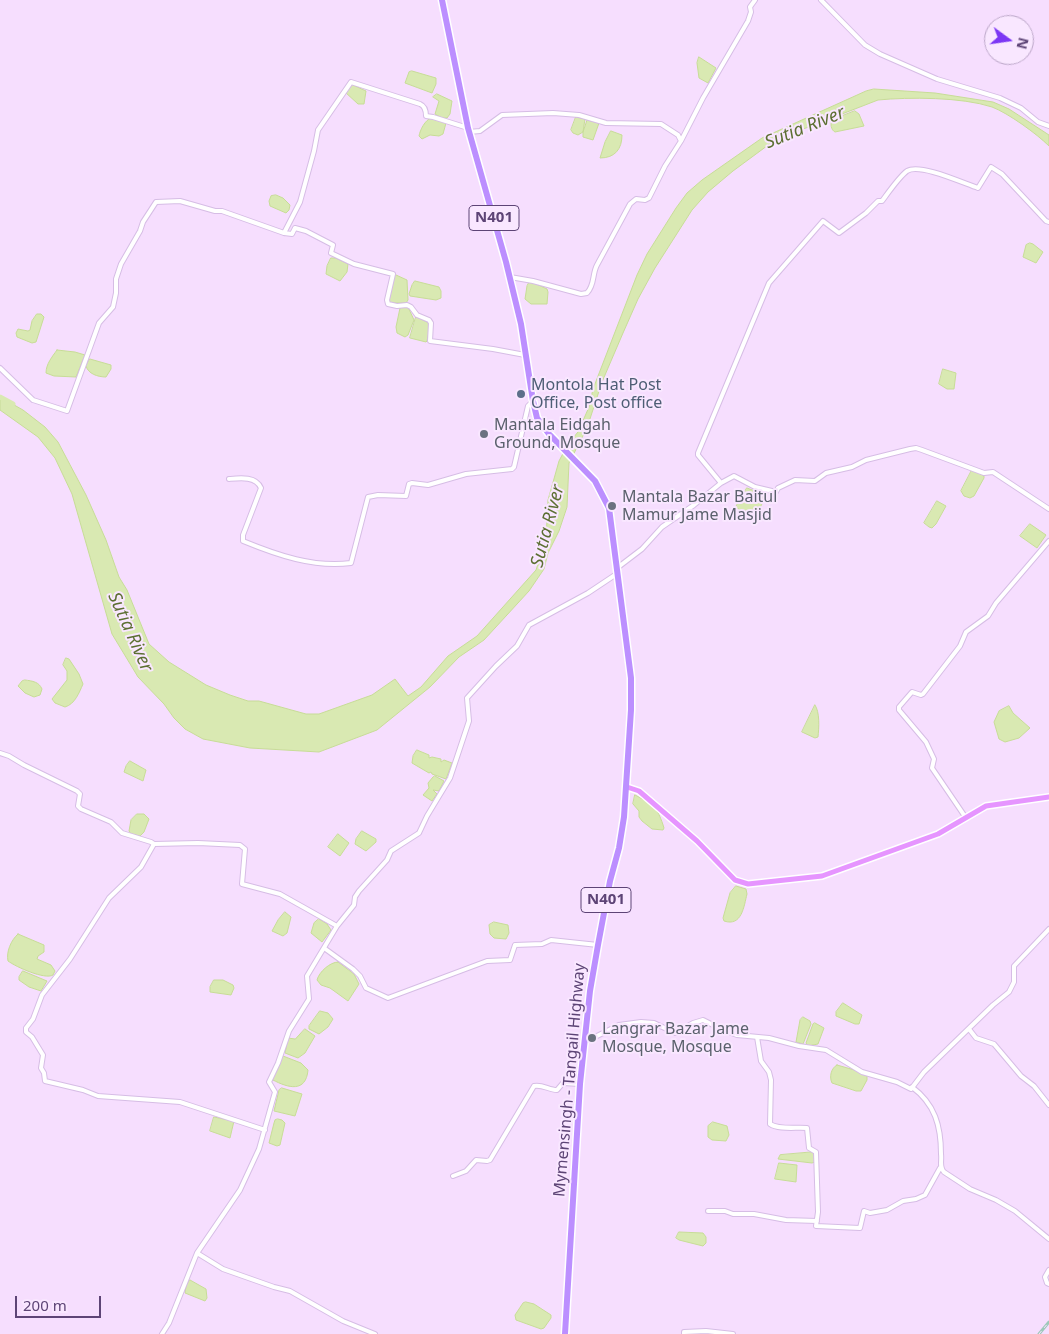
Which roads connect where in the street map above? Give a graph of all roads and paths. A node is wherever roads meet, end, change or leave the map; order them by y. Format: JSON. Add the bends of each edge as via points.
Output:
{"nodes":[{"id":1,"x":442,"y":0,"type":"edge"},
{"id":2,"x":755,"y":0,"type":"edge"},
{"id":3,"x":821,"y":0,"type":"edge"},
{"id":4,"x":1049,"y":126,"type":"edge"},
{"id":5,"x":469,"y":130,"type":"junction"},
{"id":6,"x":681,"y":142,"type":"junction"},
{"id":7,"x":1049,"y":222,"type":"edge"},
{"id":8,"x":284,"y":233,"type":"junction"},
{"id":9,"x":510,"y":277,"type":"junction"},
{"id":10,"x":525,"y":356,"type":"junction"},
{"id":11,"x":0,"y":368,"type":"edge"},
{"id":12,"x":533,"y":401,"type":"junction"},
{"id":13,"x":229,"y":479,"type":"dead end"},
{"id":14,"x":721,"y":483,"type":"junction"},
{"id":15,"x":1049,"y":510,"type":"edge"},
{"id":16,"x":1049,"y":542,"type":"edge"},
{"id":17,"x":618,"y":571,"type":"junction"},
{"id":18,"x":0,"y":753,"type":"edge"},
{"id":19,"x":626,"y":787,"type":"junction"},
{"id":20,"x":1049,"y":798,"type":"edge"},
{"id":21,"x":966,"y":818,"type":"junction"},
{"id":22,"x":154,"y":844,"type":"junction"},
{"id":23,"x":337,"y":926,"type":"junction"},
{"id":24,"x":1049,"y":929,"type":"edge"},
{"id":25,"x":598,"y":945,"type":"junction"},
{"id":26,"x":324,"y":948,"type":"junction"},
{"id":27,"x":969,"y":1029,"type":"junction"},
{"id":28,"x":586,"y":1036,"type":"junction"},
{"id":29,"x":757,"y":1037,"type":"junction"},
{"id":30,"x":580,"y":1084,"type":"junction"},
{"id":31,"x":912,"y":1087,"type":"junction"},
{"id":32,"x":1049,"y":1105,"type":"edge"},
{"id":33,"x":265,"y":1130,"type":"junction"},
{"id":34,"x":940,"y":1168,"type":"junction"},
{"id":35,"x":453,"y":1176,"type":"dead end"},
{"id":36,"x":708,"y":1210,"type":"dead end"},
{"id":37,"x":817,"y":1221,"type":"junction"},
{"id":38,"x":1049,"y":1239,"type":"edge"},
{"id":39,"x":197,"y":1252,"type":"junction"},
{"id":40,"x":1049,"y":1270,"type":"edge"},
{"id":41,"x":1049,"y":1284,"type":"edge"},
{"id":42,"x":162,"y":1334,"type":"edge"},
{"id":43,"x":375,"y":1334,"type":"edge"},
{"id":44,"x":565,"y":1334,"type":"edge"},
{"id":45,"x":684,"y":1334,"type":"edge"},
{"id":46,"x":733,"y":1334,"type":"edge"}],
"edges":[{"from":1,"to":5,"type":"highway","name":"Mymensingh - Tangail Highway","number":"N401"},
{"from":2,"to":6,"type":"street","via":[[750,7],[748,21]]},
{"from":3,"to":4,"type":"street","via":[[865,45],[880,54],[937,79],[1000,98]]},
{"from":5,"to":6,"type":"street","via":[[480,130],[502,115],[553,113],[579,115],[606,123],[661,124],[678,135]]},
{"from":5,"to":8,"type":"street","via":[[426,116],[420,104],[351,82],[318,130],[300,202]]},
{"from":5,"to":9,"type":"highway","name":"Mymensingh - Tangail Highway","number":"N401"},
{"from":6,"to":9,"type":"street","via":[[649,198],[636,199],[630,204],[593,272],[592,288],[587,293]]},
{"from":7,"to":14,"type":"street","via":[[991,167],[978,188],[918,168],[912,169],[905,172],[882,201],[839,233],[823,221],[770,283],[698,453]]},
{"from":8,"to":10,"type":"street","via":[[292,234],[295,228],[306,231],[333,245],[330,252],[333,254],[354,264],[393,274],[386,300],[388,304],[407,304],[417,315],[429,320],[430,341]]},
{"from":8,"to":11,"type":"street","via":[[222,211],[180,201],[156,202],[121,264],[113,307],[99,324],[67,411],[33,400]]},
{"from":9,"to":10,"type":"highway","name":"Mymensingh - Tangail Highway","number":"N401"},
{"from":10,"to":12,"type":"highway","name":"Mymensingh - Tangail Highway","number":"N401"},
{"from":12,"to":13,"type":"street","via":[[528,406],[512,469],[466,474],[428,485],[412,483],[406,496],[368,497],[351,563],[303,561],[243,541],[261,488],[254,480]]},
{"from":12,"to":17,"type":"highway","name":"Mymensingh - Tangail Highway","number":"N401","via":[[538,418],[549,434],[600,488],[609,508]]},
{"from":14,"to":15,"type":"street","via":[[734,476],[755,487],[776,492],[795,480],[815,481],[826,473],[916,448],[984,473],[993,472]]},
{"from":14,"to":17,"type":"street","via":[[662,527]]},
{"from":16,"to":21,"type":"street","via":[[996,602],[988,616],[966,632],[960,646],[924,694],[912,692],[899,707],[926,742],[934,759],[932,768]]},
{"from":17,"to":19,"type":"highway","name":"Mymensingh - Tangail Highway","number":"N401","via":[[630,678]]},
{"from":17,"to":23,"type":"street","via":[[588,593],[529,625],[517,646],[467,698],[469,721],[450,778],[419,833],[391,851],[355,896],[354,905]]},
{"from":18,"to":22,"type":"street","via":[[77,791],[81,809],[112,822],[122,833]]},
{"from":19,"to":21,"type":"main road","via":[[639,791],[697,841],[735,880],[748,884],[822,876],[938,834]]},
{"from":19,"to":25,"type":"highway","name":"Mymensingh - Tangail Highway","number":"N401","via":[[619,848]]},
{"from":20,"to":21,"type":"main road","via":[[986,806]]},
{"from":22,"to":23,"type":"street","via":[[240,845],[244,849],[242,884],[280,894]]},
{"from":22,"to":33,"type":"street","via":[[141,867],[109,898],[70,959],[42,995],[33,1020],[26,1028],[43,1055],[41,1068],[45,1081],[98,1096],[180,1102]]},
{"from":23,"to":26,"type":"street"},
{"from":24,"to":27,"type":"street","via":[[1014,966],[1010,992]]},
{"from":25,"to":26,"type":"street","via":[[551,940],[515,946],[510,960],[487,961],[388,998],[366,988],[353,969]]},
{"from":25,"to":28,"type":"highway","name":"Mymensingh - Tangail Highway","number":"N401"},
{"from":26,"to":33,"type":"street","via":[[307,976],[309,999],[289,1031],[269,1082],[275,1092]]},
{"from":27,"to":31,"type":"street"},
{"from":27,"to":32,"type":"street","via":[[976,1038],[994,1044]]},
{"from":28,"to":29,"type":"street","via":[[597,1036],[619,1025],[641,1022],[675,1033],[703,1020],[737,1035]]},
{"from":28,"to":30,"type":"highway","name":"Mymensingh - Tangail Highway","number":"N401"},
{"from":29,"to":31,"type":"street","via":[[826,1050],[862,1072]]},
{"from":29,"to":37,"type":"street","via":[[760,1060],[770,1072],[770,1124],[807,1128],[810,1148],[816,1152]]},
{"from":30,"to":35,"type":"street","via":[[563,1083],[557,1090],[534,1086],[490,1160],[476,1160],[466,1171]]},
{"from":30,"to":44,"type":"highway","name":"Mymensingh - Tangail Highway","number":"N401"},
{"from":31,"to":34,"type":"street","via":[[933,1109],[940,1140]]},
{"from":33,"to":39,"type":"street","via":[[260,1150],[240,1190]]},
{"from":34,"to":37,"type":"street","via":[[926,1195],[903,1201],[887,1210],[864,1211],[860,1228],[816,1226]]},
{"from":34,"to":38,"type":"street","via":[[1015,1211]]},
{"from":36,"to":37,"type":"street"},
{"from":39,"to":42,"type":"street"},
{"from":39,"to":43,"type":"street","via":[[222,1268],[290,1291],[342,1321]]},
{"from":40,"to":41,"type":"street","via":[[1045,1277]]},
{"from":45,"to":46,"type":"street","via":[[706,1331]]}]}
